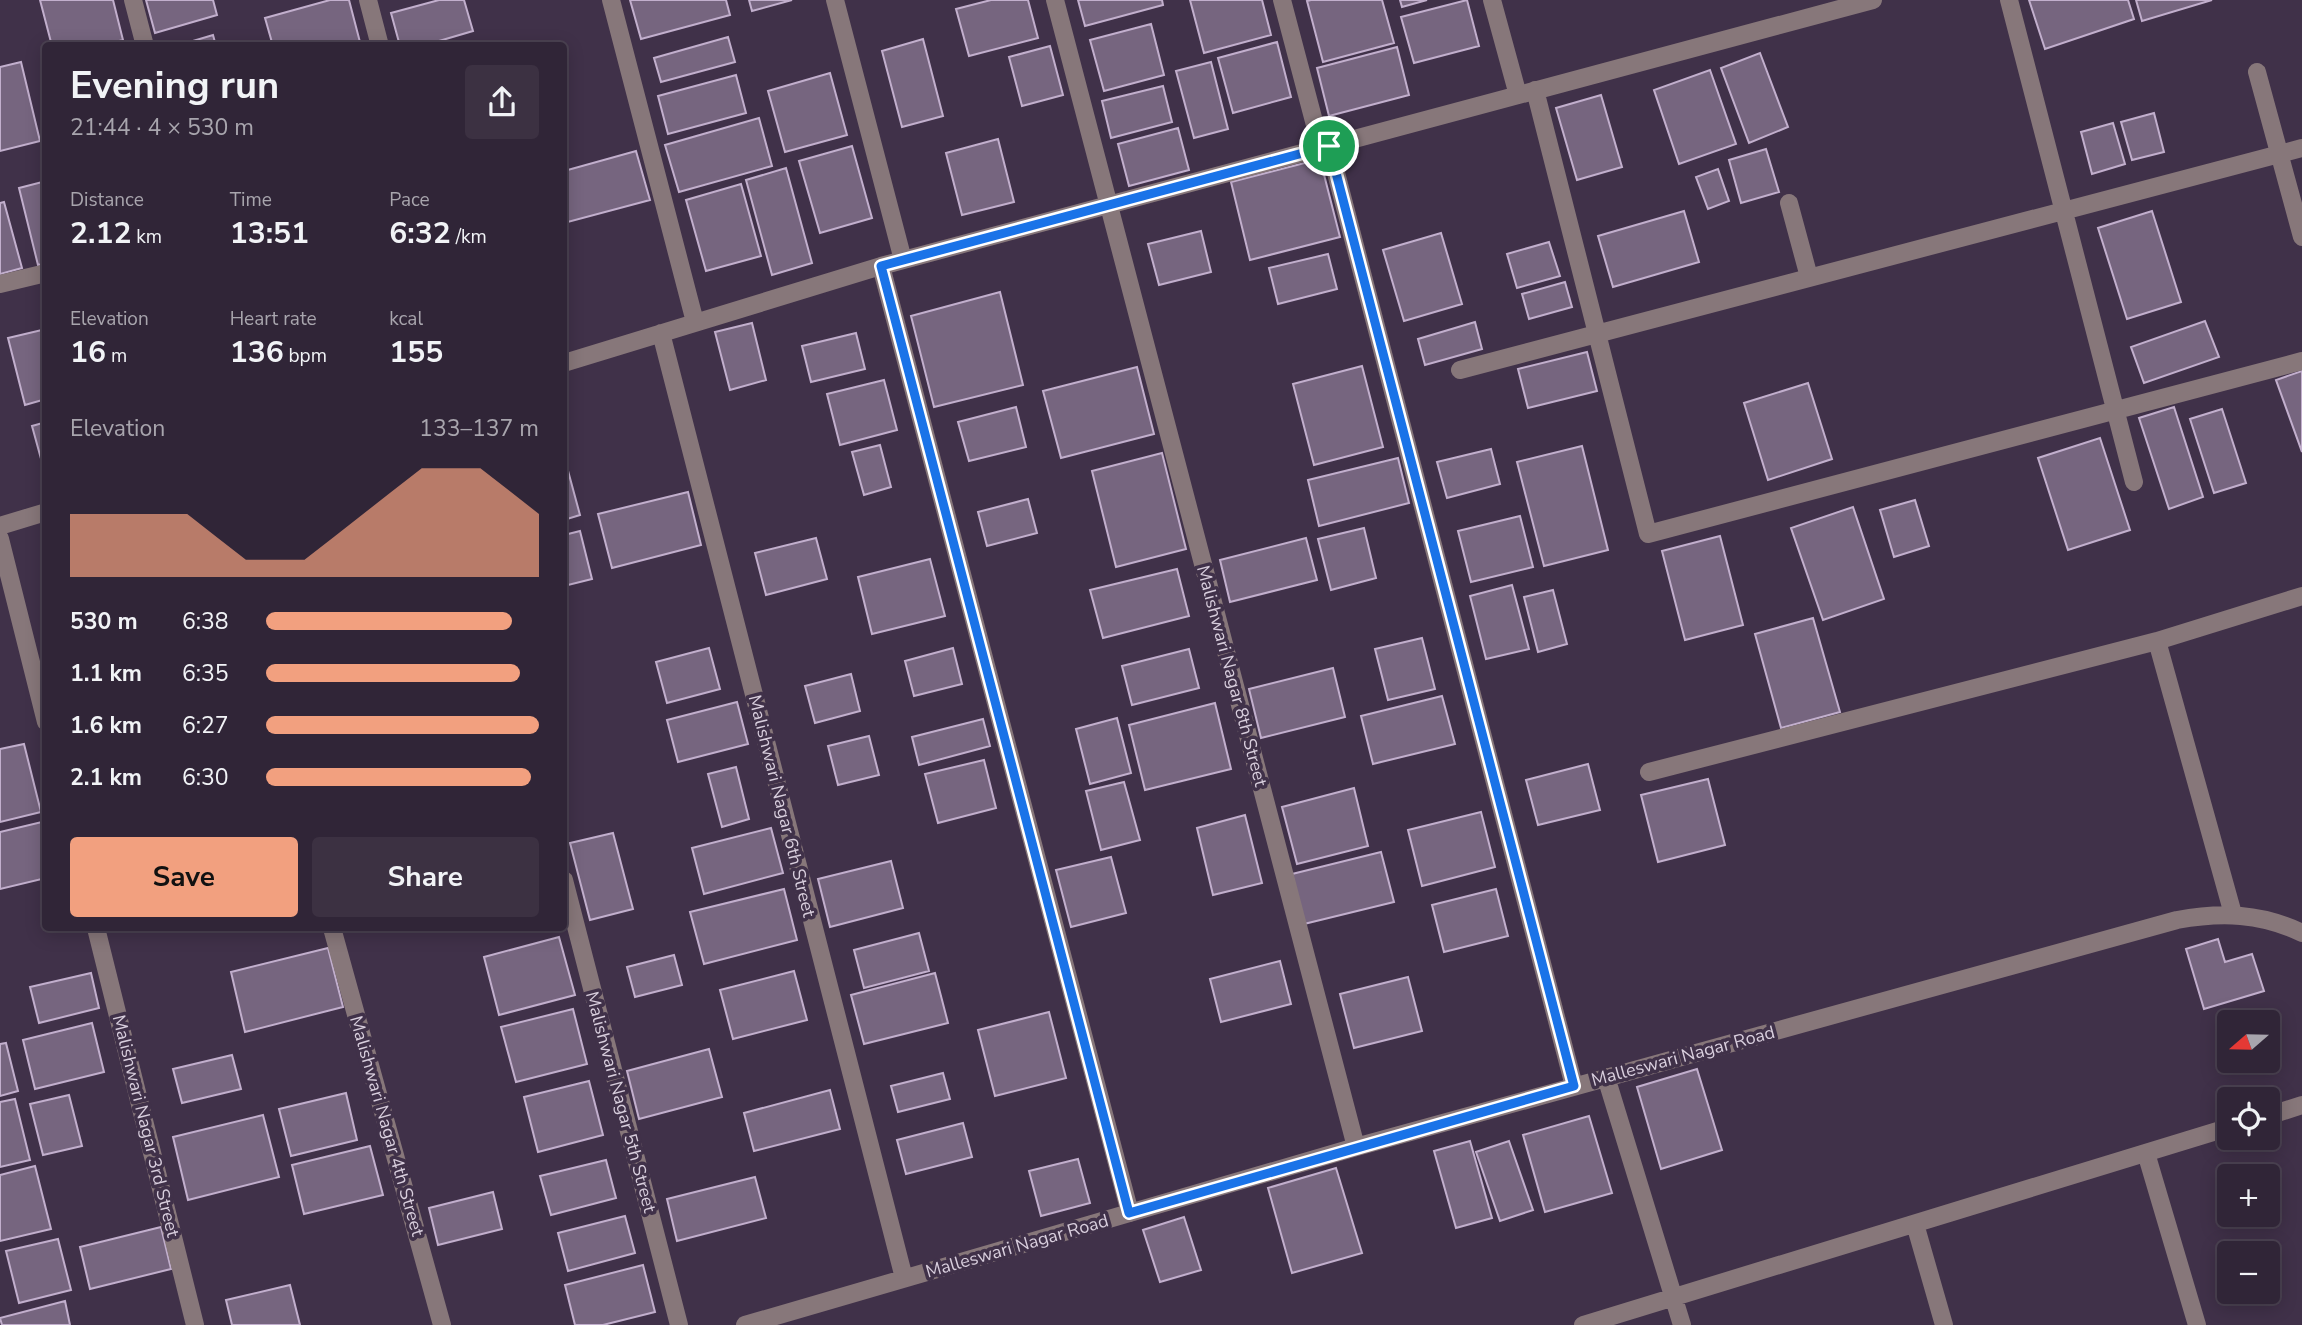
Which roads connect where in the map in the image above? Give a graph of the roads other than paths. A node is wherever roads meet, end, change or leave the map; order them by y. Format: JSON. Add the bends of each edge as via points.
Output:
{"nodes":[{"id":1,"x":133,"y":0,"type":"edge"},
{"id":2,"x":368,"y":0,"type":"edge"},
{"id":3,"x":611,"y":0,"type":"edge"},
{"id":4,"x":835,"y":0,"type":"edge"},
{"id":5,"x":1055,"y":0,"type":"edge"},
{"id":6,"x":1282,"y":0,"type":"edge"},
{"id":7,"x":1492,"y":0,"type":"edge"},
{"id":8,"x":1873,"y":0,"type":"edge"},
{"id":9,"x":2009,"y":0,"type":"edge"},
{"id":10,"x":144,"y":42,"type":"edge"},
{"id":11,"x":379,"y":42,"type":"edge"},
{"id":12,"x":2257,"y":72,"type":"dead end"},
{"id":13,"x":1526,"y":93,"type":"junction"},
{"id":14,"x":1325,"y":147,"type":"junction"},
{"id":15,"x":2302,"y":148,"type":"edge"},
{"id":16,"x":2280,"y":153,"type":"junction"},
{"id":17,"x":1788,"y":203,"type":"dead end"},
{"id":18,"x":1109,"y":205,"type":"junction"},
{"id":19,"x":2063,"y":211,"type":"junction"},
{"id":20,"x":2302,"y":237,"type":"edge"},
{"id":21,"x":903,"y":260,"type":"junction"},
{"id":22,"x":881,"y":266,"type":"junction"},
{"id":23,"x":42,"y":274,"type":"edge"},
{"id":24,"x":1809,"y":277,"type":"junction"},
{"id":25,"x":0,"y":284,"type":"edge"},
{"id":26,"x":695,"y":322,"type":"junction"},
{"id":27,"x":661,"y":333,"type":"junction"},
{"id":28,"x":1597,"y":334,"type":"junction"},
{"id":29,"x":2302,"y":361,"type":"edge"},
{"id":30,"x":567,"y":362,"type":"edge"},
{"id":31,"x":1460,"y":370,"type":"dead end"},
{"id":32,"x":2114,"y":412,"type":"junction"},
{"id":33,"x":2134,"y":482,"type":"dead end"},
{"id":34,"x":42,"y":513,"type":"edge"},
{"id":35,"x":0,"y":526,"type":"edge"},
{"id":36,"x":0,"y":539,"type":"edge"},
{"id":37,"x":2302,"y":596,"type":"edge"},
{"id":38,"x":2157,"y":641,"type":"junction"},
{"id":39,"x":42,"y":706,"type":"edge"},
{"id":40,"x":1649,"y":772,"type":"dead end"},
{"id":41,"x":567,"y":892,"type":"edge"},
{"id":42,"x":2233,"y":914,"type":"junction"},
{"id":43,"x":97,"y":931,"type":"edge"},
{"id":44,"x":333,"y":931,"type":"edge"},
{"id":45,"x":2302,"y":933,"type":"edge"},
{"id":46,"x":1606,"y":1077,"type":"junction"},
{"id":47,"x":1574,"y":1086,"type":"junction"},
{"id":48,"x":2302,"y":1105,"type":"edge"},
{"id":49,"x":2280,"y":1112,"type":"edge"},
{"id":50,"x":2217,"y":1131,"type":"edge"},
{"id":51,"x":1356,"y":1147,"type":"junction"},
{"id":52,"x":2146,"y":1153,"type":"junction"},
{"id":53,"x":1129,"y":1213,"type":"junction"},
{"id":54,"x":1915,"y":1224,"type":"junction"},
{"id":55,"x":904,"y":1278,"type":"junction"},
{"id":56,"x":1674,"y":1298,"type":"junction"},
{"id":57,"x":195,"y":1325,"type":"edge"},
{"id":58,"x":442,"y":1325,"type":"edge"},
{"id":59,"x":679,"y":1325,"type":"edge"},
{"id":60,"x":745,"y":1325,"type":"edge"},
{"id":61,"x":1583,"y":1325,"type":"edge"},
{"id":62,"x":1682,"y":1325,"type":"edge"},
{"id":63,"x":1944,"y":1325,"type":"edge"},
{"id":64,"x":2197,"y":1325,"type":"edge"}],
"edges":[{"from":1,"to":10,"type":"street"},
{"from":2,"to":11,"type":"street"},
{"from":3,"to":26,"type":"street"},
{"from":4,"to":21,"type":"street"},
{"from":5,"to":18,"type":"street","name":"Malishwari Nagar 8th Street"},
{"from":6,"to":14,"type":"street"},
{"from":7,"to":13,"type":"street"},
{"from":8,"to":13,"type":"street"},
{"from":9,"to":19,"type":"street"},
{"from":12,"to":16,"type":"street"},
{"from":13,"to":14,"type":"street"},
{"from":13,"to":28,"type":"street"},
{"from":14,"to":18,"type":"street"},
{"from":14,"to":47,"type":"street"},
{"from":15,"to":16,"type":"street"},
{"from":16,"to":19,"type":"street"},
{"from":16,"to":20,"type":"street"},
{"from":17,"to":24,"type":"street"},
{"from":18,"to":21,"type":"street"},
{"from":18,"to":51,"type":"street","name":"Malishwari Nagar 8th Street"},
{"from":19,"to":24,"type":"street"},
{"from":19,"to":32,"type":"street"},
{"from":21,"to":22,"type":"street"},
{"from":22,"to":26,"type":"street"},
{"from":22,"to":53,"type":"street"},
{"from":23,"to":25,"type":"street"},
{"from":24,"to":28,"type":"street"},
{"from":26,"to":27,"type":"street"},
{"from":27,"to":30,"type":"street"},
{"from":27,"to":55,"type":"street","name":"Malishwari Nagar 6th Street"},
{"from":28,"to":31,"type":"street"},
{"from":28,"to":32,"type":"street","via":[[1648,534]]},
{"from":29,"to":32,"type":"street"},
{"from":32,"to":33,"type":"street"},
{"from":34,"to":35,"type":"street"},
{"from":36,"to":39,"type":"street"},
{"from":37,"to":38,"type":"street"},
{"from":38,"to":40,"type":"street"},
{"from":38,"to":42,"type":"street"},
{"from":41,"to":59,"type":"street","name":"Malishwari Nagar 5th Street"},
{"from":42,"to":45,"type":"street","name":"Malleswari Nagar Road","via":[[2265,919]]},
{"from":42,"to":46,"type":"street","name":"Malleswari Nagar Road","via":[[2176,920]]},
{"from":43,"to":57,"type":"street","name":"Malishwari Nagar 3rd Street"},
{"from":44,"to":58,"type":"street","name":"Malishwari Nagar 4th Street"},
{"from":46,"to":47,"type":"street","name":"Malleswari Nagar Road"},
{"from":46,"to":56,"type":"street"},
{"from":47,"to":51,"type":"street","name":"Malleswari Nagar Road"},
{"from":48,"to":49,"type":"street"},
{"from":50,"to":52,"type":"street"},
{"from":51,"to":53,"type":"street","name":"Malleswari Nagar Road"},
{"from":52,"to":54,"type":"street"},
{"from":52,"to":64,"type":"street"},
{"from":53,"to":55,"type":"street","name":"Malleswari Nagar Road"},
{"from":54,"to":56,"type":"street"},
{"from":54,"to":63,"type":"street"},
{"from":55,"to":60,"type":"street","name":"Malleswari Nagar Road"},
{"from":56,"to":61,"type":"street"},
{"from":56,"to":62,"type":"street"}]}
